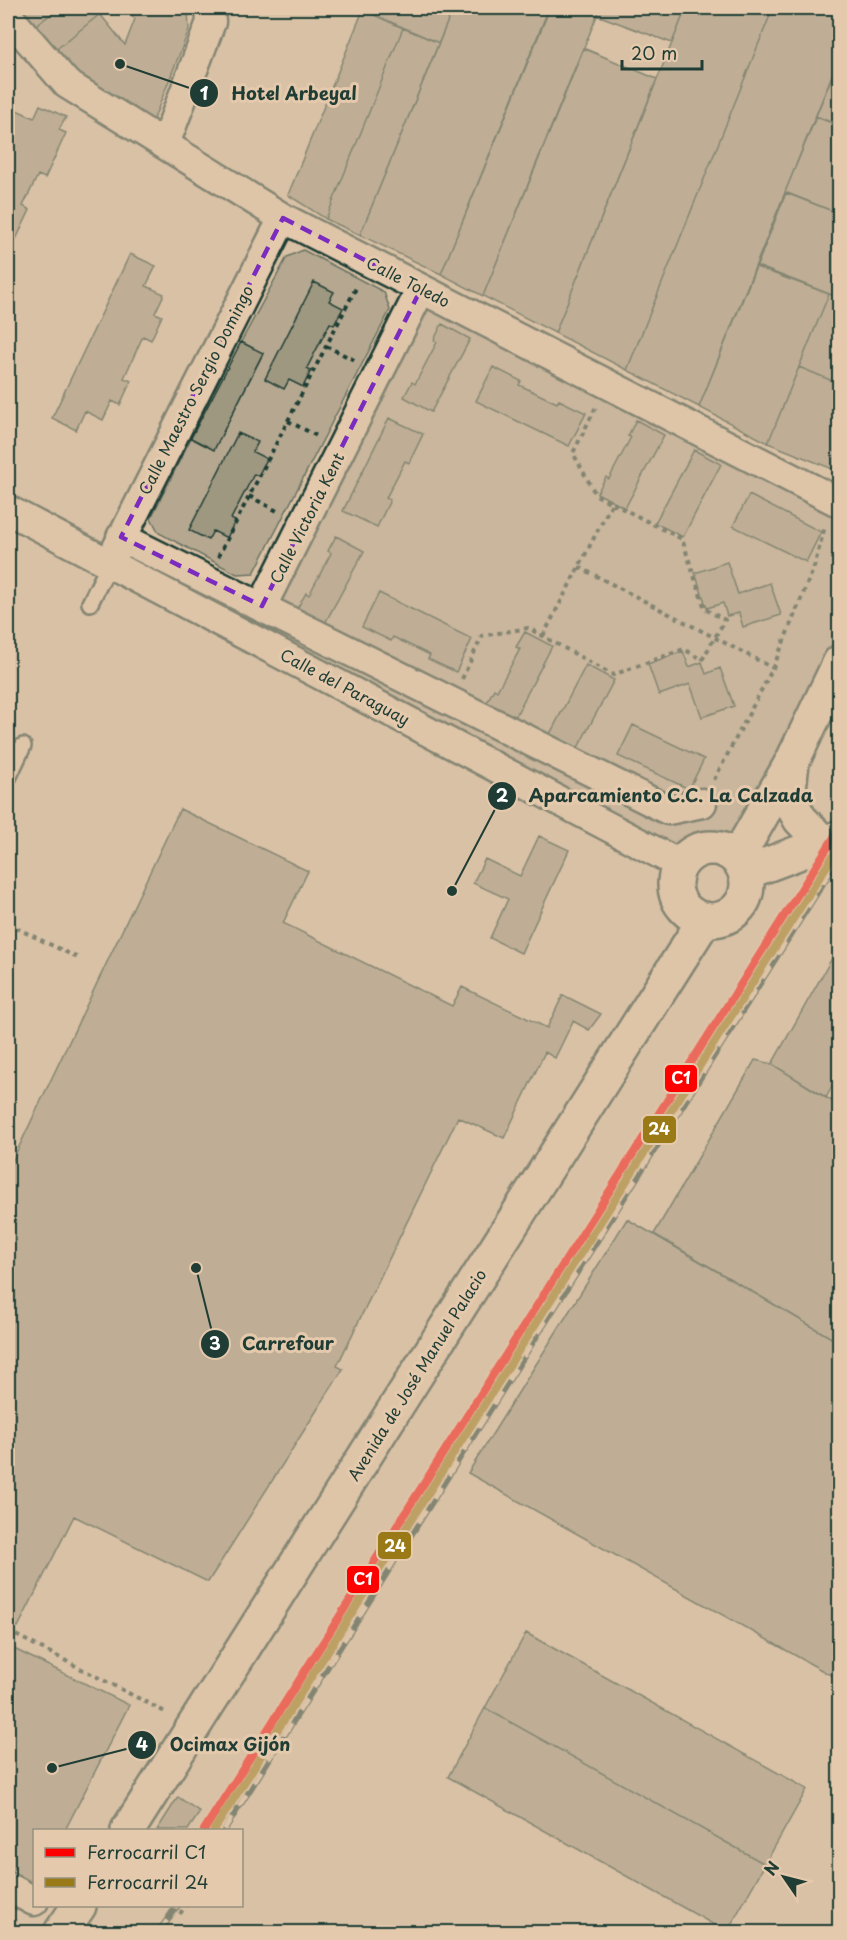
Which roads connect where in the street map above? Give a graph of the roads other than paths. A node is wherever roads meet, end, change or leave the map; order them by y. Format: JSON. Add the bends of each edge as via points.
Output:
{"nodes":[{"id":1,"x":210,"y":8,"type":"edge"},
{"id":2,"x":8,"y":16,"type":"edge"},
{"id":3,"x":165,"y":144,"type":"junction"},
{"id":4,"x":283,"y":218,"type":"junction"},
{"id":5,"x":421,"y":289,"type":"junction"},
{"id":6,"x":839,"y":502,"type":"edge"},
{"id":7,"x":8,"y":510,"type":"edge"},
{"id":8,"x":121,"y":537,"type":"junction"},
{"id":9,"x":110,"y":563,"type":"junction"},
{"id":10,"x":90,"y":603,"type":"dead end"},
{"id":11,"x":262,"y":606,"type":"junction"},
{"id":12,"x":840,"y":662,"type":"edge"},
{"id":13,"x":23,"y":746,"type":"dead end"},
{"id":14,"x":792,"y":762,"type":"junction"},
{"id":15,"x":8,"y":778,"type":"edge"},
{"id":16,"x":702,"y":803,"type":"road end"},
{"id":17,"x":831,"y":840,"type":"edge"},
{"id":18,"x":681,"y":865,"type":"junction"},
{"id":19,"x":741,"y":866,"type":"junction"},
{"id":20,"x":705,"y":920,"type":"junction"},
{"id":21,"x":129,"y":1829,"type":"edge"},
{"id":22,"x":8,"y":1887,"type":"edge"},
{"id":23,"x":33,"y":1900,"type":"edge"}],
"edges":[{"from":1,"to":3,"type":"street","via":[[211,22]]},
{"from":2,"to":3,"type":"street","name":"Calle Toledo","via":[[67,84]]},
{"from":3,"to":4,"type":"street","name":"Calle Toledo"},
{"from":4,"to":5,"type":"street","name":"Calle Toledo"},
{"from":4,"to":8,"type":"street","name":"Calle Maestro Sergio Domingo"},
{"from":5,"to":6,"type":"street","name":"Calle Toledo"},
{"from":5,"to":11,"type":"street","name":"Calle Victoria Kent"},
{"from":7,"to":9,"type":"street","name":"Calle del Paraguay"},
{"from":8,"to":9,"type":"street","name":"Calle Maestro Sergio Domingo"},
{"from":8,"to":11,"type":"street"},
{"from":9,"to":10,"type":"lane"},
{"from":9,"to":18,"type":"street","name":"Calle del Paraguay"},
{"from":11,"to":16,"type":"street","name":"Calle del Paraguay","via":[[668,810]]},
{"from":12,"to":14,"type":"street"},
{"from":13,"to":15,"type":"lane"},
{"from":14,"to":17,"type":"street","via":[[788,797],[800,819]]},
{"from":14,"to":19,"type":"street"},
{"from":17,"to":19,"type":"street"},
{"from":18,"to":19,"type":"street","via":[[693,852],[710,848],[728,852]]},
{"from":18,"to":20,"type":"street","via":[[675,880],[678,898],[689,912]]},
{"from":19,"to":20,"type":"street","via":[[746,891],[738,907],[723,918]]},
{"from":20,"to":21,"type":"street","name":"Avenida de José Manuel Palacio"},
{"from":22,"to":23,"type":"street"}]}
